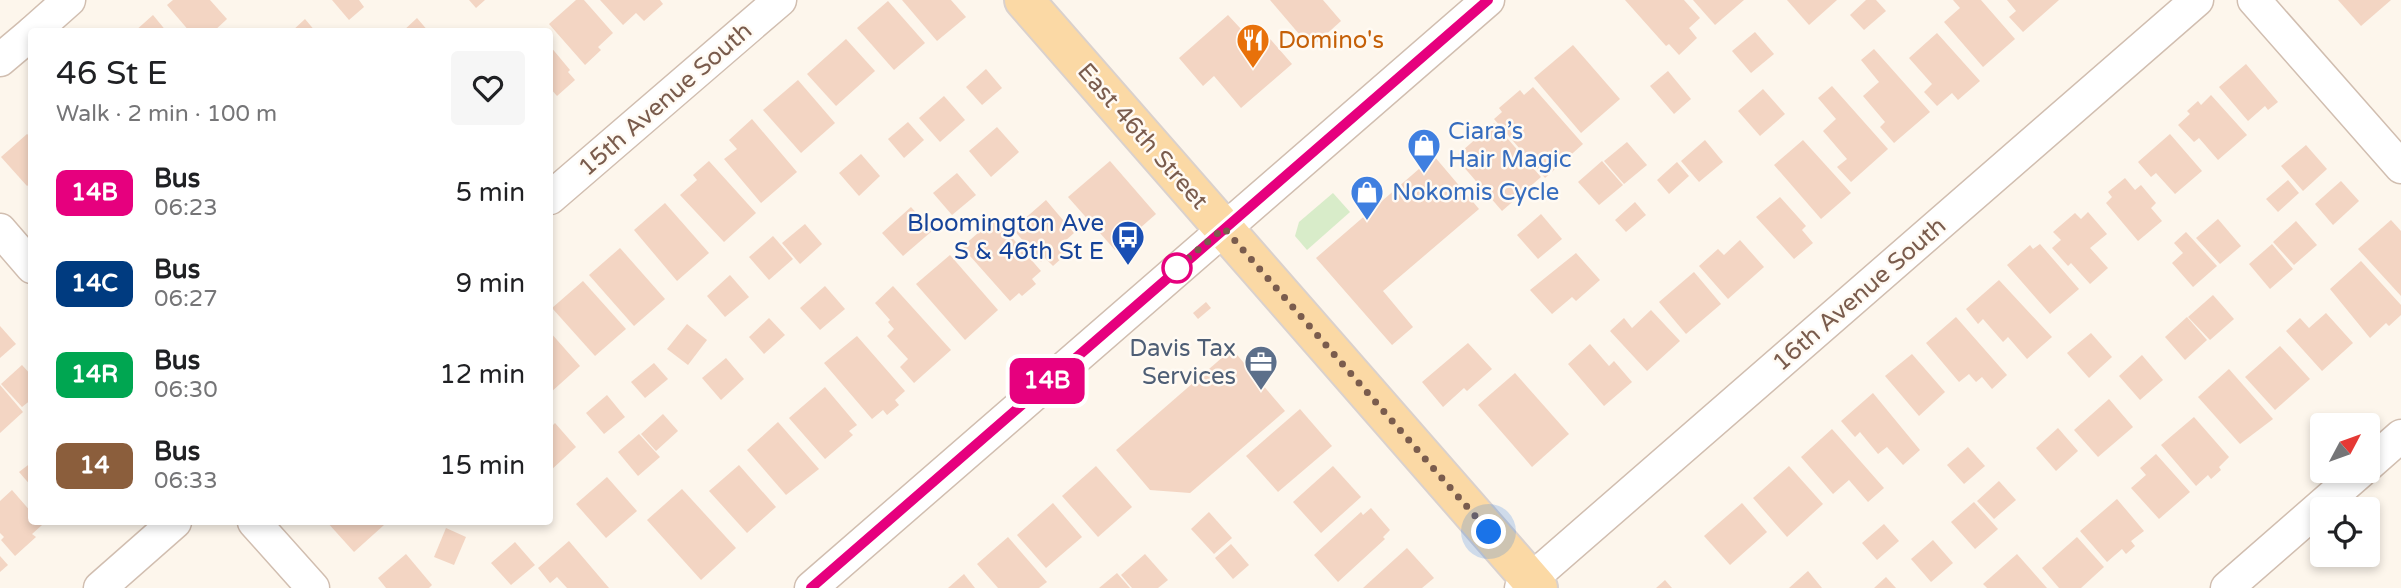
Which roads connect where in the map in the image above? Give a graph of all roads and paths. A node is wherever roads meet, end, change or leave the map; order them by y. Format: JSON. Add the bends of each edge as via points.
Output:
{"nodes":[{"id":1,"x":69,"y":0,"type":"edge"},
{"id":2,"x":780,"y":0,"type":"edge"},
{"id":3,"x":1024,"y":0,"type":"edge"},
{"id":4,"x":1488,"y":0,"type":"edge"},
{"id":5,"x":2197,"y":0,"type":"edge"},
{"id":6,"x":2255,"y":0,"type":"edge"},
{"id":7,"x":37,"y":28,"type":"edge"},
{"id":8,"x":28,"y":36,"type":"edge"},
{"id":9,"x":0,"y":60,"type":"edge"},
{"id":10,"x":2401,"y":167,"type":"edge"},
{"id":11,"x":553,"y":195,"type":"edge"},
{"id":12,"x":1224,"y":228,"type":"junction"},
{"id":13,"x":0,"y":230,"type":"edge"},
{"id":14,"x":28,"y":262,"type":"edge"},
{"id":15,"x":2401,"y":436,"type":"edge"},
{"id":16,"x":2380,"y":454,"type":"edge"},
{"id":17,"x":2347,"y":483,"type":"edge"},
{"id":18,"x":172,"y":525,"type":"edge"},
{"id":19,"x":257,"y":525,"type":"edge"},
{"id":20,"x":1530,"y":585,"type":"edge"},
{"id":21,"x":100,"y":588,"type":"edge"},
{"id":22,"x":313,"y":588,"type":"edge"},
{"id":23,"x":811,"y":588,"type":"edge"},
{"id":24,"x":2227,"y":588,"type":"edge"}],
"edges":[{"from":1,"to":7,"type":"street"},
{"from":2,"to":11,"type":"street","name":"15th Avenue South"},
{"from":3,"to":12,"type":"main road","name":"East 46th Street"},
{"from":4,"to":12,"type":"street"},
{"from":5,"to":20,"type":"street","name":"16th Avenue South"},
{"from":6,"to":10,"type":"street"},
{"from":8,"to":9,"type":"street"},
{"from":12,"to":20,"type":"main road","name":"East 46th Street"},
{"from":12,"to":23,"type":"street"},
{"from":13,"to":14,"type":"street"},
{"from":15,"to":16,"type":"street"},
{"from":17,"to":24,"type":"street"},
{"from":18,"to":21,"type":"street"},
{"from":19,"to":22,"type":"street"}]}
